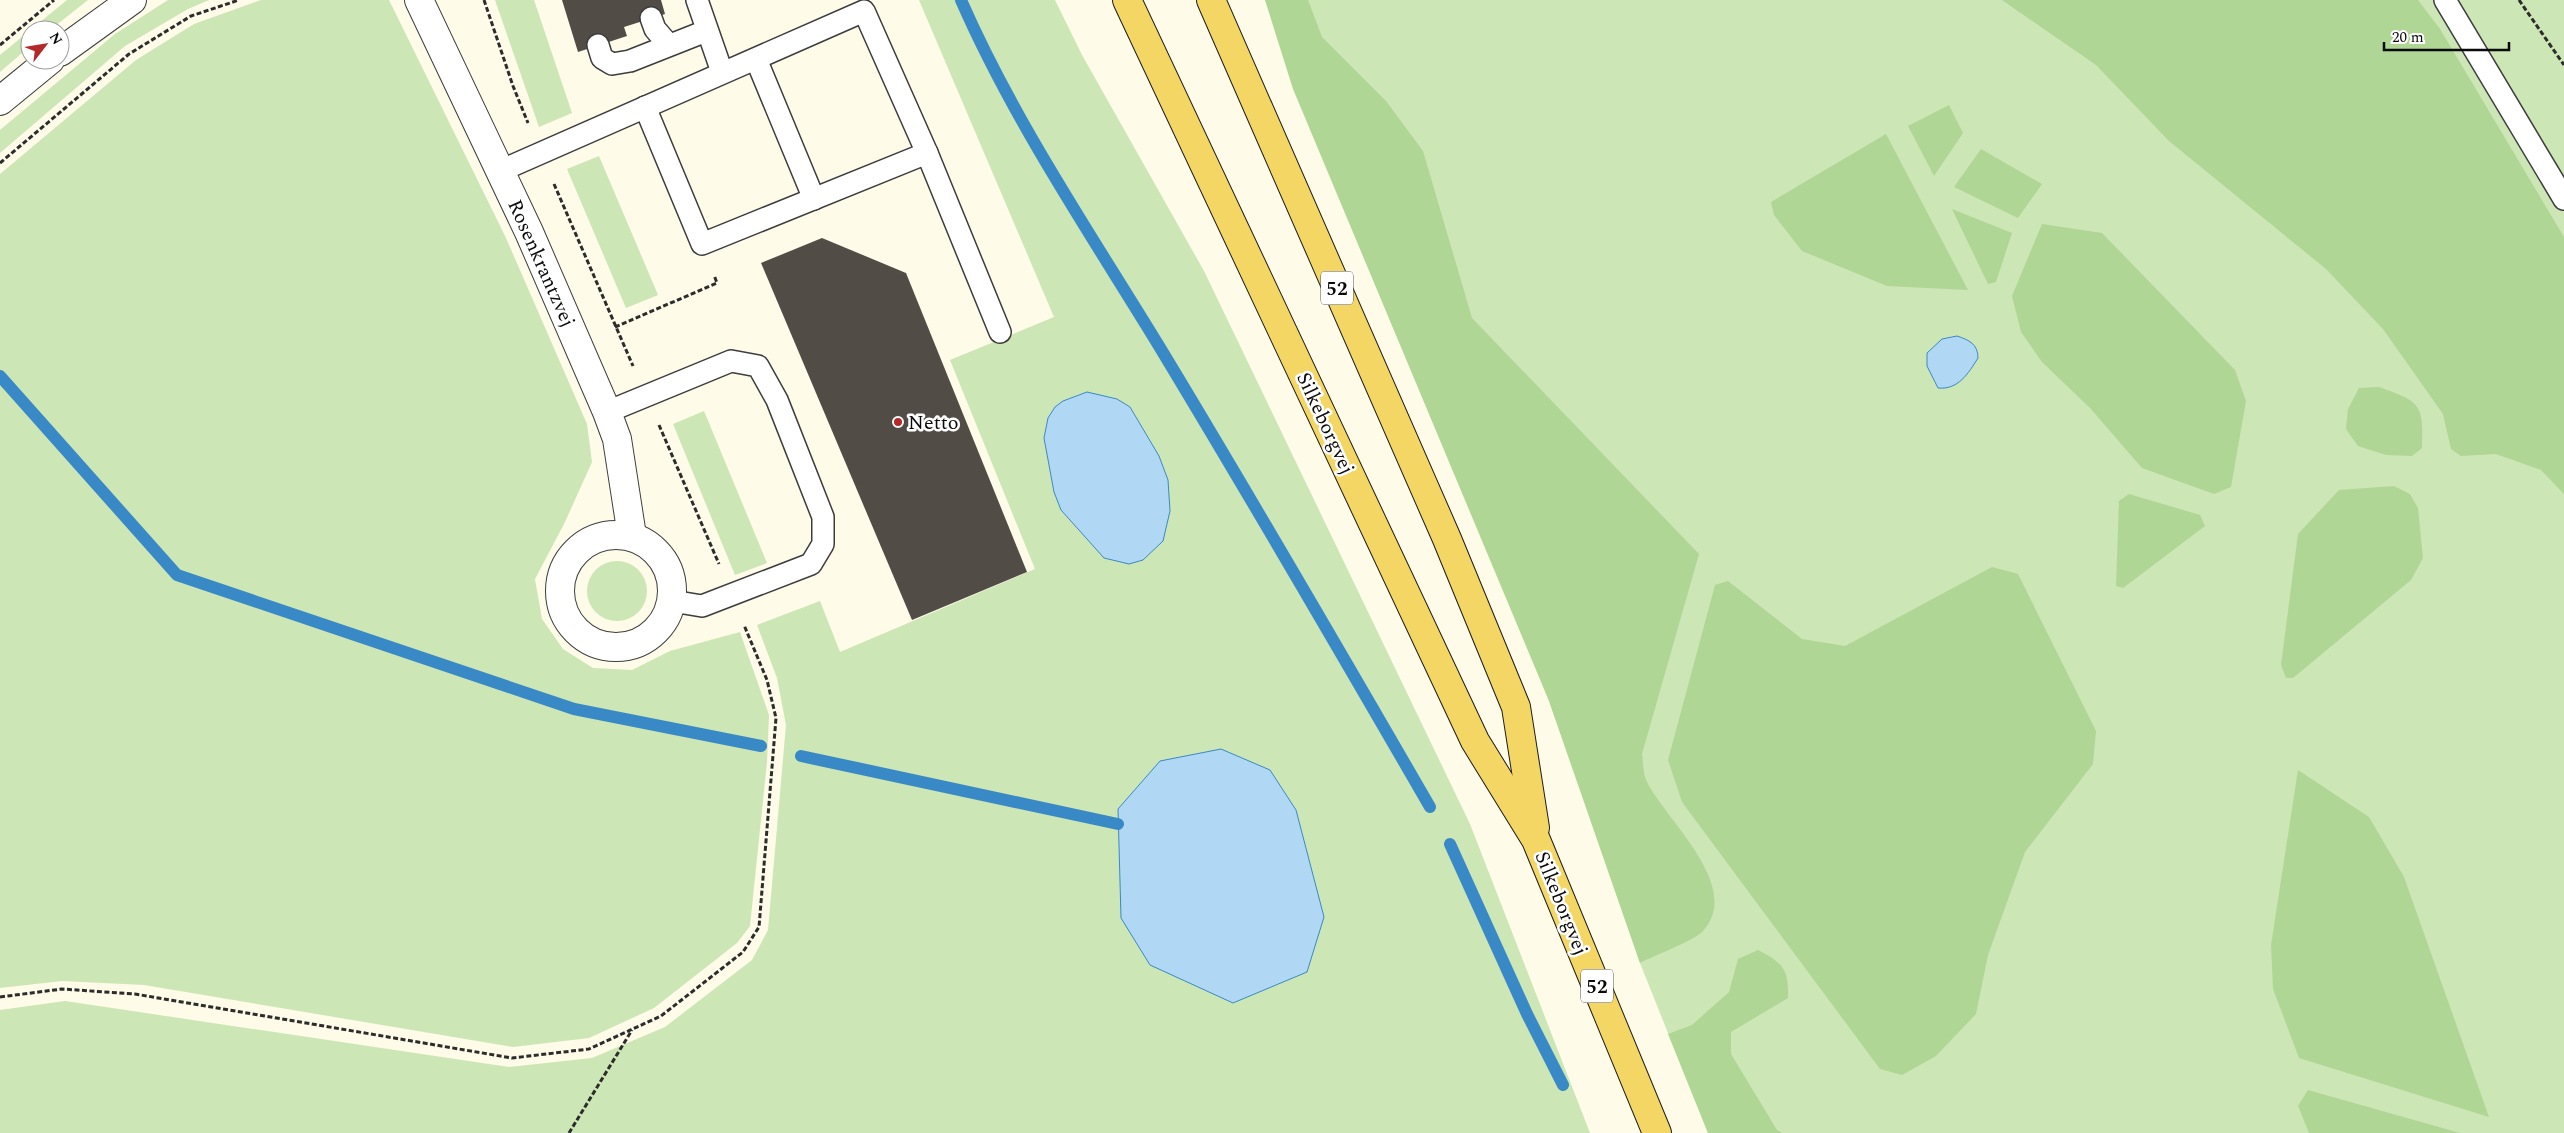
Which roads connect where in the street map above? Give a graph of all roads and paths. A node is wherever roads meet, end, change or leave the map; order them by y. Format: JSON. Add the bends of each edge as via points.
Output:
{"nodes":[{"id":1,"x":54,"y":0,"type":"edge"},
{"id":2,"x":132,"y":0,"type":"edge"},
{"id":3,"x":239,"y":0,"type":"edge"},
{"id":4,"x":419,"y":0,"type":"edge"},
{"id":5,"x":484,"y":0,"type":"edge"},
{"id":6,"x":697,"y":0,"type":"edge"},
{"id":7,"x":1127,"y":0,"type":"edge"},
{"id":8,"x":1211,"y":0,"type":"edge"},
{"id":9,"x":2445,"y":0,"type":"edge"},
{"id":10,"x":2519,"y":0,"type":"edge"},
{"id":11,"x":862,"y":6,"type":"edge"},
{"id":12,"x":651,"y":18,"type":"dead end"},
{"id":13,"x":706,"y":30,"type":"junction"},
{"id":14,"x":668,"y":44,"type":"junction"},
{"id":15,"x":0,"y":45,"type":"edge"},
{"id":16,"x":70,"y":45,"type":"edge"},
{"id":17,"x":598,"y":45,"type":"dead end"},
{"id":18,"x":756,"y":59,"type":"junction"},
{"id":19,"x":2564,"y":65,"type":"edge"},
{"id":20,"x":38,"y":70,"type":"edge"},
{"id":21,"x":722,"y":72,"type":"junction"},
{"id":22,"x":0,"y":101,"type":"edge"},
{"id":23,"x":645,"y":107,"type":"junction"},
{"id":24,"x":540,"y":152,"type":"junction"},
{"id":25,"x":927,"y":153,"type":"junction"},
{"id":26,"x":0,"y":163,"type":"edge"},
{"id":27,"x":500,"y":171,"type":"junction"},
{"id":28,"x":814,"y":198,"type":"junction"},
{"id":29,"x":2564,"y":199,"type":"edge"},
{"id":30,"x":702,"y":244,"type":"junction"},
{"id":31,"x":615,"y":326,"type":"junction"},
{"id":32,"x":1000,"y":332,"type":"dead end"},
{"id":33,"x":647,"y":396,"type":"junction"},
{"id":34,"x":607,"y":412,"type":"junction"},
{"id":35,"x":632,"y":536,"type":"junction"},
{"id":36,"x":732,"y":595,"type":"junction"},
{"id":37,"x":672,"y":600,"type":"junction"},
{"id":38,"x":1536,"y":840,"type":"junction"},
{"id":39,"x":0,"y":997,"type":"edge"},
{"id":40,"x":632,"y":1029,"type":"junction"},
{"id":41,"x":569,"y":1133,"type":"edge"},
{"id":42,"x":1657,"y":1133,"type":"edge"}],
"edges":[{"from":1,"to":15,"type":"path"},
{"from":2,"to":16,"type":"street"},
{"from":3,"to":26,"type":"path","via":[[191,16],[129,54]]},
{"from":4,"to":27,"type":"street","name":"Rosenkrantzvej"},
{"from":5,"to":24,"type":"path","via":[[513,86]]},
{"from":6,"to":13,"type":"lane"},
{"from":7,"to":38,"type":"main road","name":"Silkeborgvej","number":"52","via":[[1475,740]]},
{"from":8,"to":38,"type":"main road","name":"Silkeborgvej","number":"52","via":[[1447,539],[1516,707]]},
{"from":9,"to":29,"type":"lane"},
{"from":10,"to":19,"type":"path"},
{"from":11,"to":18,"type":"lane"},
{"from":11,"to":25,"type":"lane"},
{"from":12,"to":14,"type":"lane","via":[[655,29]]},
{"from":13,"to":14,"type":"lane"},
{"from":13,"to":21,"type":"lane"},
{"from":14,"to":17,"type":"lane","via":[[630,61],[612,64],[602,58]]},
{"from":18,"to":21,"type":"lane"},
{"from":18,"to":28,"type":"lane"},
{"from":20,"to":22,"type":"street"},
{"from":21,"to":23,"type":"lane"},
{"from":23,"to":24,"type":"lane"},
{"from":23,"to":30,"type":"lane"},
{"from":24,"to":27,"type":"lane"},
{"from":24,"to":31,"type":"path"},
{"from":25,"to":28,"type":"lane"},
{"from":25,"to":32,"type":"lane"},
{"from":27,"to":34,"type":"street","name":"Rosenkrantzvej"},
{"from":28,"to":30,"type":"lane"},
{"from":30,"to":31,"type":"path","via":[[717,283]]},
{"from":31,"to":33,"type":"path"},
{"from":33,"to":34,"type":"lane"},
{"from":33,"to":36,"type":"path"},
{"from":33,"to":36,"type":"lane","via":[[731,361],[758,366],[777,400],[823,517],[823,544],[810,564]]},
{"from":34,"to":35,"type":"street","name":"Rosenkrantzvej","via":[[617,439]]},
{"from":35,"to":37,"type":"street","via":[[653,547],[668,566]]},
{"from":35,"to":37,"type":"street","via":[[608,534],[586,542],[569,559],[560,581],[561,605],[571,626],[590,642],[613,648],[636,645],[656,632],[669,612]]},
{"from":36,"to":37,"type":"lane","via":[[702,606]]},
{"from":36,"to":40,"type":"path","via":[[767,680],[776,718],[759,927],[744,952],[661,1016]]},
{"from":38,"to":42,"type":"main road","name":"Silkeborgvej","number":"52"},
{"from":39,"to":40,"type":"path","via":[[62,990],[135,994],[512,1058],[589,1049]]},
{"from":40,"to":41,"type":"path"}]}
